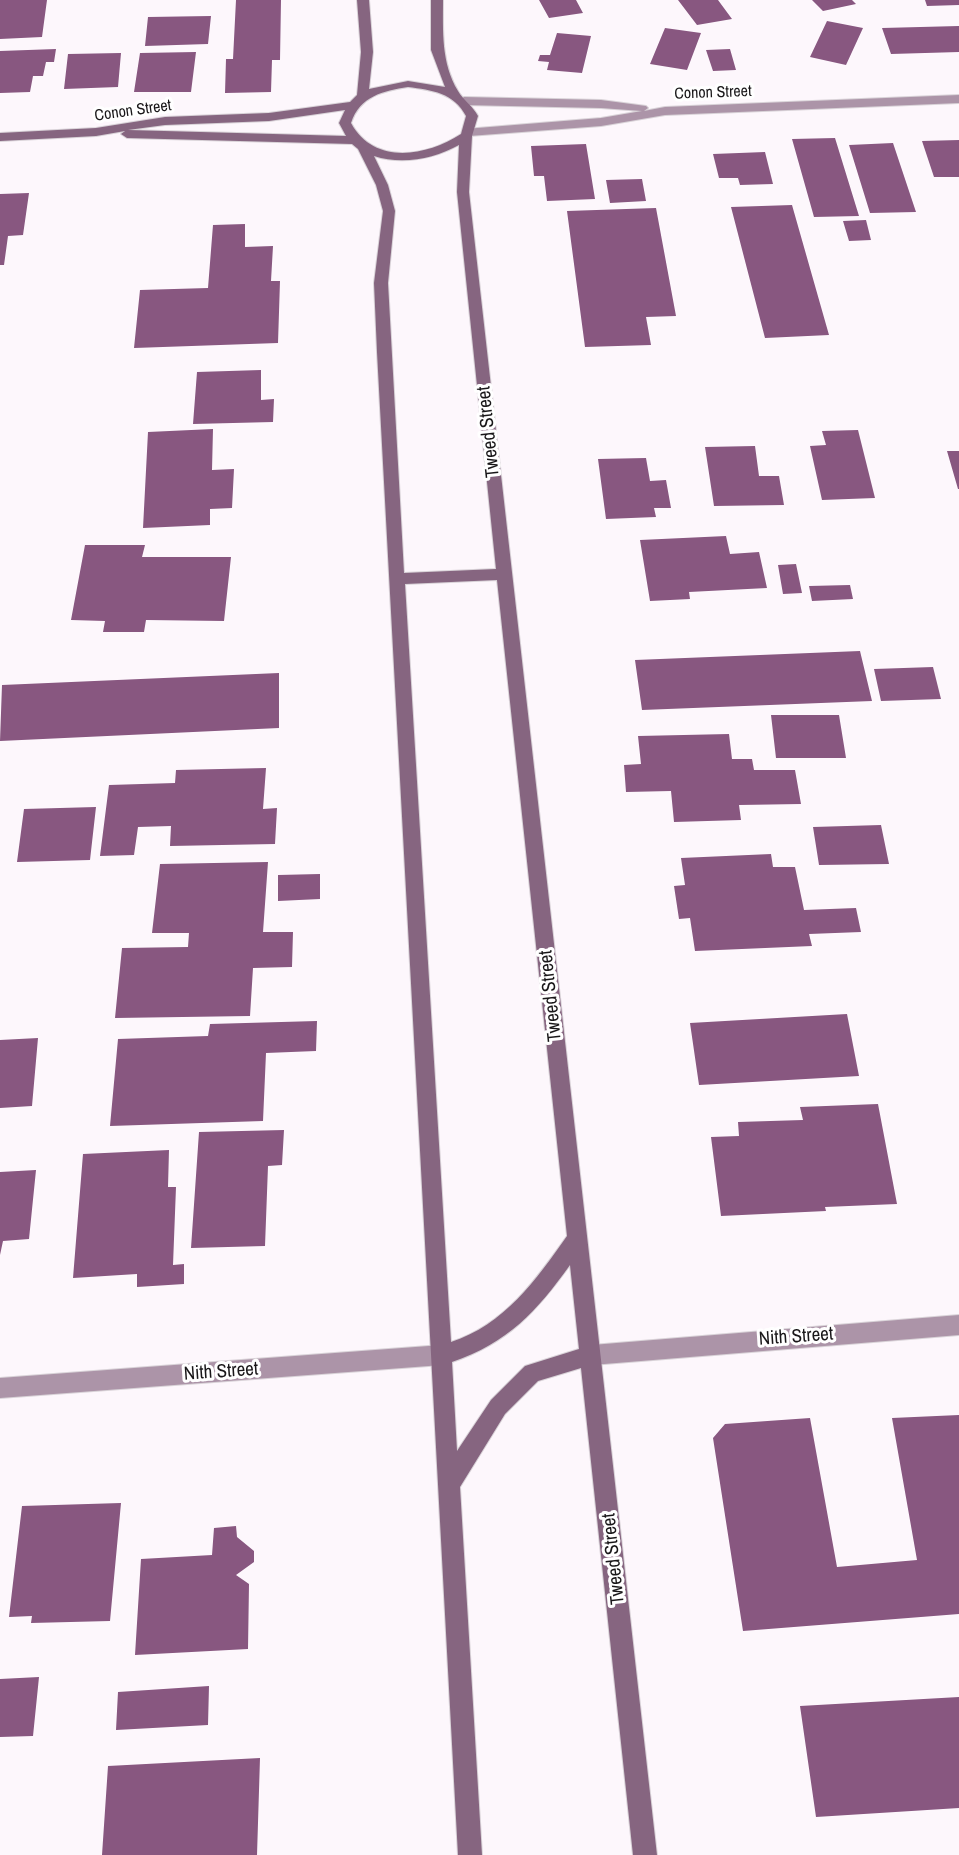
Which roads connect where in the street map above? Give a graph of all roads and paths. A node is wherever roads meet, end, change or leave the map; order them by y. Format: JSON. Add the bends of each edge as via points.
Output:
{"nodes":[{"id":1,"x":363,"y":0,"type":"edge"},
{"id":2,"x":438,"y":0,"type":"edge"},
{"id":3,"x":459,"y":98,"type":"junction"},
{"id":4,"x":959,"y":99,"type":"edge"},
{"id":5,"x":358,"y":100,"type":"junction"},
{"id":6,"x":665,"y":111,"type":"junction"},
{"id":7,"x":96,"y":132,"type":"junction"},
{"id":8,"x":467,"y":134,"type":"junction"},
{"id":9,"x":0,"y":137,"type":"edge"},
{"id":10,"x":359,"y":144,"type":"junction"},
{"id":11,"x":504,"y":574,"type":"junction"},
{"id":12,"x":398,"y":579,"type":"junction"},
{"id":13,"x":578,"y":1237,"type":"junction"},
{"id":14,"x":959,"y":1325,"type":"edge"},
{"id":15,"x":442,"y":1355,"type":"junction"},
{"id":16,"x":592,"y":1355,"type":"junction"},
{"id":17,"x":0,"y":1388,"type":"edge"},
{"id":18,"x":451,"y":1481,"type":"junction"},
{"id":19,"x":470,"y":1855,"type":"edge"},
{"id":20,"x":645,"y":1855,"type":"edge"}],
"edges":[{"from":1,"to":5,"type":"main road","via":[[367,52]]},
{"from":2,"to":3,"type":"main road","via":[[437,50]]},
{"from":3,"to":5,"type":"main road","name":"Conon Street","via":[[440,89],[408,84]]},
{"from":3,"to":6,"type":"street"},
{"from":3,"to":8,"type":"main road","via":[[472,116]]},
{"from":4,"to":6,"type":"street","name":"Conon Street"},
{"from":5,"to":7,"type":"main road","name":"Conon Street","via":[[269,117],[165,121]]},
{"from":5,"to":10,"type":"main road","via":[[345,123]]},
{"from":6,"to":8,"type":"street","name":"Conon Street","via":[[601,122]]},
{"from":7,"to":9,"type":"main road","name":"Conon Street"},
{"from":7,"to":10,"type":"main road","name":"Conon Street"},
{"from":8,"to":10,"type":"main road","name":"Conon Street","via":[[454,146],[420,156],[400,157]]},
{"from":8,"to":11,"type":"main road","name":"Tweed Street","via":[[463,192]]},
{"from":10,"to":12,"type":"main road","via":[[382,184],[389,211],[381,283]]},
{"from":11,"to":12,"type":"main road"},
{"from":11,"to":13,"type":"main road","name":"Tweed Street"},
{"from":12,"to":15,"type":"main road"},
{"from":13,"to":15,"type":"main road","via":[[512,1318],[486,1338]]},
{"from":13,"to":16,"type":"main road","name":"Tweed Street"},
{"from":14,"to":16,"type":"street","name":"Nith Street"},
{"from":15,"to":17,"type":"street","name":"Nith Street"},
{"from":15,"to":18,"type":"main road"},
{"from":16,"to":18,"type":"main road","via":[[532,1373],[498,1407]]},
{"from":16,"to":20,"type":"main road","name":"Tweed Street"},
{"from":18,"to":19,"type":"main road"}]}
